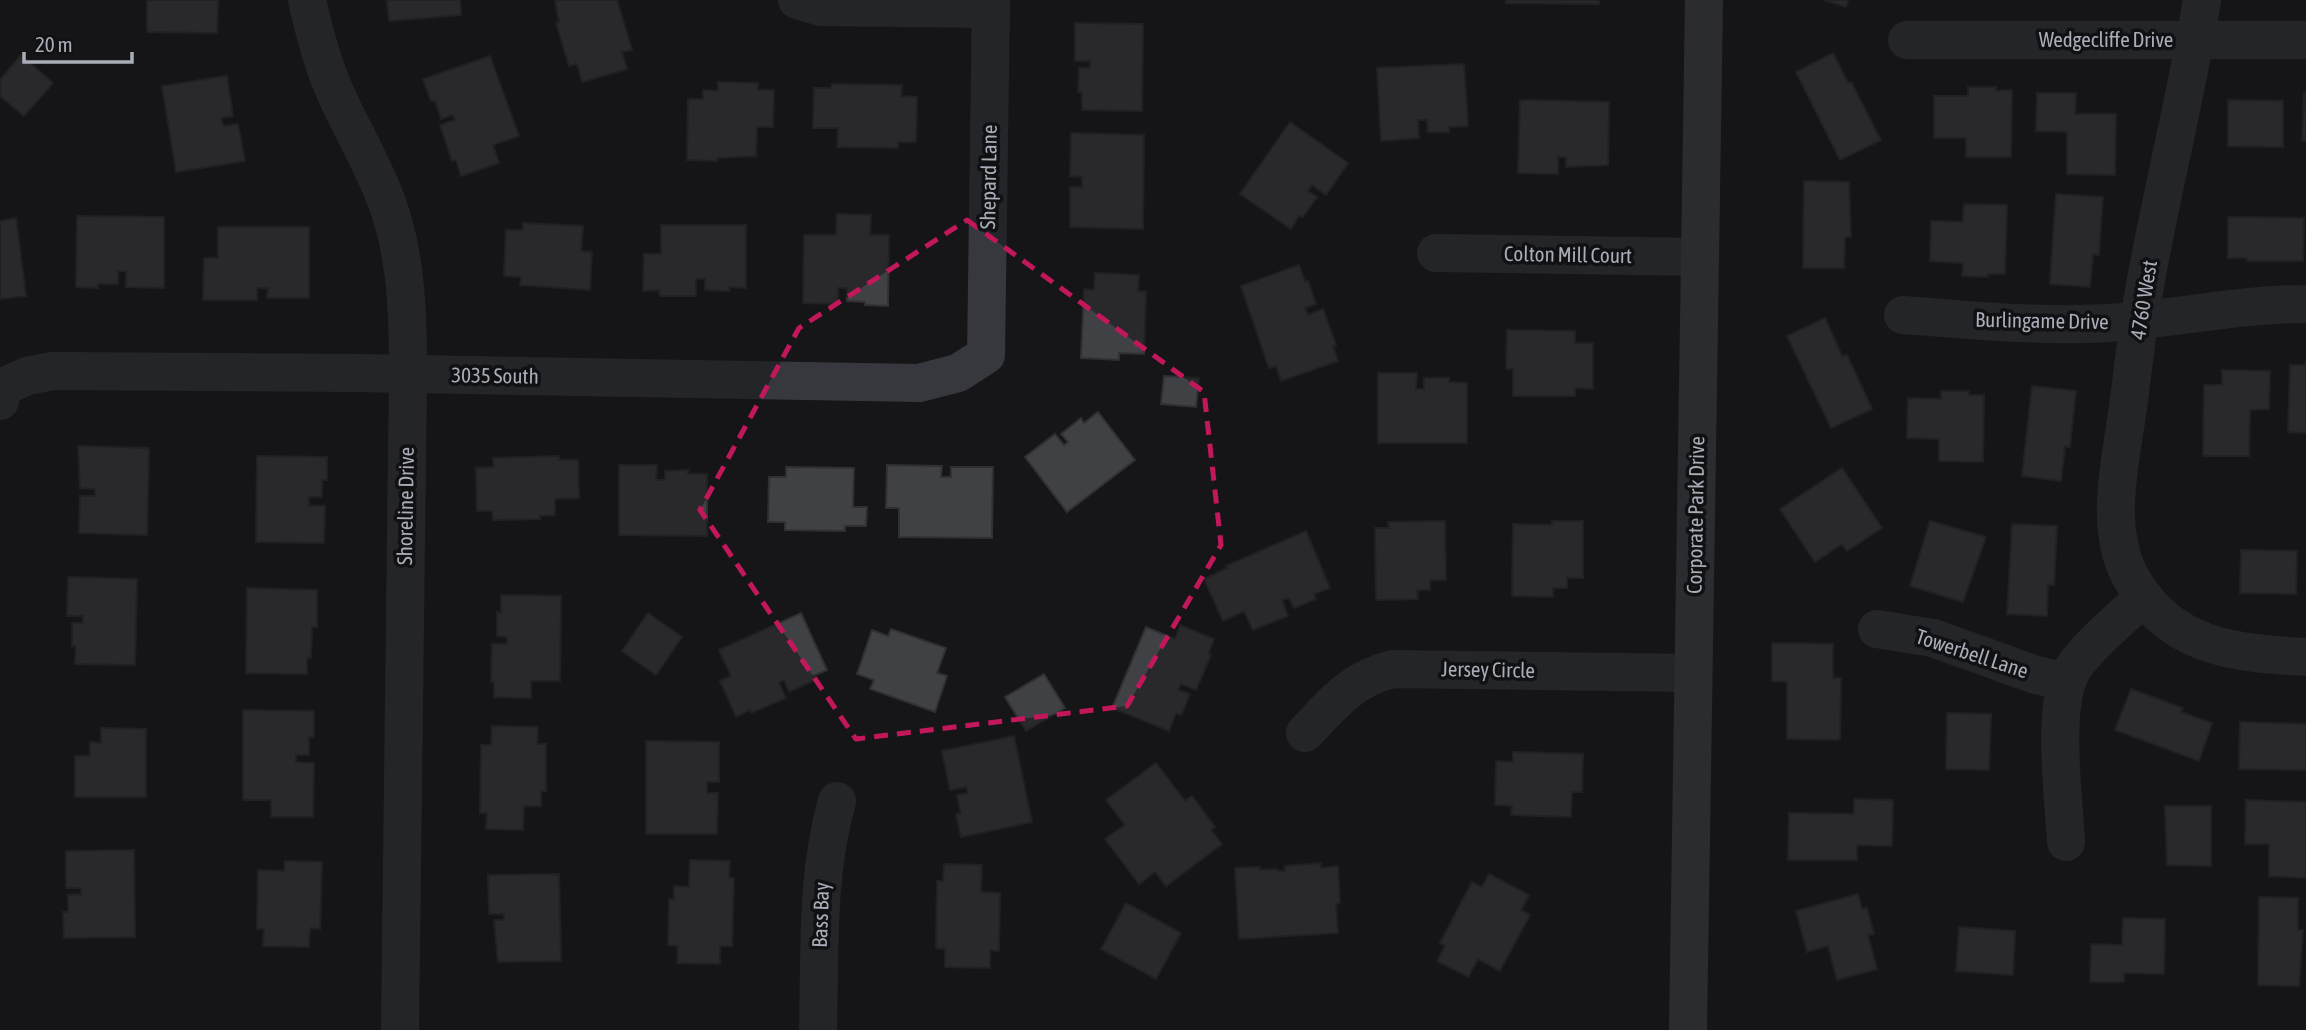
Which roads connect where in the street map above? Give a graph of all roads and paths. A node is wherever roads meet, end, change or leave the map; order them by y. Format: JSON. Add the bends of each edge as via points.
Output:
{"nodes":[{"id":1,"x":307,"y":0,"type":"edge"},
{"id":2,"x":797,"y":0,"type":"edge"},
{"id":3,"x":1704,"y":0,"type":"edge"},
{"id":4,"x":2202,"y":0,"type":"edge"},
{"id":5,"x":991,"y":5,"type":"edge"},
{"id":6,"x":1907,"y":40,"type":"dead end"},
{"id":7,"x":2195,"y":40,"type":"junction"},
{"id":8,"x":2306,"y":40,"type":"edge"},
{"id":9,"x":1436,"y":253,"type":"dead end"},
{"id":10,"x":1700,"y":257,"type":"junction"},
{"id":11,"x":2306,"y":304,"type":"edge"},
{"id":12,"x":1903,"y":315,"type":"dead end"},
{"id":13,"x":2139,"y":321,"type":"junction"},
{"id":14,"x":986,"y":355,"type":"joint"},
{"id":15,"x":408,"y":374,"type":"junction"},
{"id":16,"x":1,"y":388,"type":"edge"},
{"id":17,"x":0,"y":401,"type":"edge"},
{"id":18,"x":2144,"y":597,"type":"junction"},
{"id":19,"x":1877,"y":629,"type":"dead end"},
{"id":20,"x":2306,"y":657,"type":"edge"},
{"id":21,"x":1693,"y":673,"type":"junction"},
{"id":22,"x":2066,"y":682,"type":"junction"},
{"id":23,"x":1305,"y":733,"type":"dead end"},
{"id":24,"x":837,"y":801,"type":"dead end"},
{"id":25,"x":2066,"y":842,"type":"dead end"},
{"id":26,"x":400,"y":1030,"type":"edge"},
{"id":27,"x":818,"y":1030,"type":"edge"},
{"id":28,"x":1688,"y":1030,"type":"edge"}],
"edges":[{"from":1,"to":15,"type":"street","name":"Shoreline Drive","via":[[334,90],[386,200],[401,252]]},
{"from":2,"to":5,"type":"street","via":[[821,7]]},
{"from":3,"to":10,"type":"street","name":"Corporate Park Drive"},
{"from":4,"to":7,"type":"street","name":"4760 West"},
{"from":5,"to":14,"type":"street","name":"Shepard Lane"},
{"from":6,"to":7,"type":"street","name":"Wedgecliffe Drive"},
{"from":7,"to":8,"type":"street","name":"Wedgecliffe Drive"},
{"from":7,"to":13,"type":"street","name":"4760 West"},
{"from":9,"to":10,"type":"street","name":"Colton Mill Court"},
{"from":10,"to":21,"type":"street","name":"Corporate Park Drive"},
{"from":11,"to":13,"type":"street","name":"Burlingame Drive","via":[[2261,305]]},
{"from":12,"to":13,"type":"street","name":"Burlingame Drive","via":[[2041,324]]},
{"from":13,"to":18,"type":"street","name":"4760 West","via":[[2118,486],[2117,533],[2129,573]]},
{"from":14,"to":15,"type":"street","name":"3035 South","via":[[958,373],[919,383]]},
{"from":15,"to":16,"type":"street","name":"3035 South","via":[[53,371]]},
{"from":15,"to":26,"type":"street","name":"Shoreline Drive"},
{"from":16,"to":17,"type":"street"},
{"from":18,"to":20,"type":"street","name":"4760 West","via":[[2169,624],[2202,642],[2260,654]]},
{"from":18,"to":22,"type":"street","via":[[2084,656]]},
{"from":19,"to":22,"type":"street","name":"Towerbell Lane","via":[[1933,638]]},
{"from":21,"to":23,"type":"street","name":"Jersey Circle","via":[[1393,669],[1357,682]]},
{"from":21,"to":28,"type":"street","name":"Corporate Park Drive"},
{"from":22,"to":25,"type":"street","via":[[2062,703]]},
{"from":24,"to":27,"type":"street","name":"Bass Bay","via":[[821,883]]}]}
